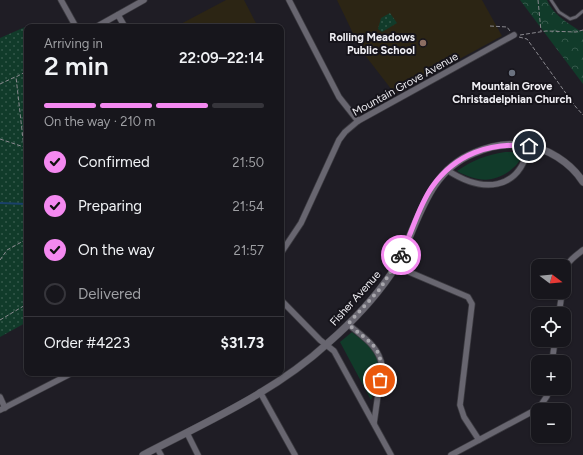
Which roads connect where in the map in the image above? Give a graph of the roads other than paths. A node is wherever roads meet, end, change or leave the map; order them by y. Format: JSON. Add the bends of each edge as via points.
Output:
{"nodes":[{"id":1,"x":61,"y":0,"type":"edge"},
{"id":2,"x":144,"y":0,"type":"edge"},
{"id":3,"x":289,"y":0,"type":"edge"},
{"id":4,"x":550,"y":0,"type":"edge"},
{"id":5,"x":583,"y":11,"type":"edge"},
{"id":6,"x":118,"y":15,"type":"junction"},
{"id":7,"x":74,"y":24,"type":"edge"},
{"id":8,"x":102,"y":24,"type":"edge"},
{"id":9,"x":122,"y":24,"type":"edge"},
{"id":10,"x":514,"y":35,"type":"road end"},
{"id":11,"x":358,"y":120,"type":"junction"},
{"id":12,"x":529,"y":146,"type":"junction"},
{"id":13,"x":448,"y":170,"type":"junction"},
{"id":14,"x":583,"y":182,"type":"edge"},
{"id":15,"x":284,"y":248,"type":"edge"},
{"id":16,"x":583,"y":250,"type":"edge"},
{"id":17,"x":571,"y":259,"type":"edge"},
{"id":18,"x":395,"y":266,"type":"junction"},
{"id":19,"x":284,"y":303,"type":"edge"},
{"id":20,"x":348,"y":324,"type":"junction"},
{"id":21,"x":326,"y":345,"type":"junction"},
{"id":22,"x":66,"y":376,"type":"edge"},
{"id":23,"x":260,"y":392,"type":"junction"},
{"id":24,"x":547,"y":395,"type":"edge"},
{"id":25,"x":0,"y":397,"type":"edge"},
{"id":26,"x":3,"y":409,"type":"edge"},
{"id":27,"x":374,"y":424,"type":"junction"},
{"id":28,"x":187,"y":433,"type":"junction"},
{"id":29,"x":479,"y":440,"type":"junction"},
{"id":30,"x":157,"y":448,"type":"junction"},
{"id":31,"x":143,"y":455,"type":"edge"},
{"id":32,"x":161,"y":455,"type":"edge"},
{"id":33,"x":198,"y":455,"type":"edge"},
{"id":34,"x":295,"y":455,"type":"edge"},
{"id":35,"x":392,"y":455,"type":"edge"},
{"id":36,"x":451,"y":455,"type":"edge"}],
"edges":[{"from":1,"to":7,"type":"street"},
{"from":2,"to":6,"type":"street"},
{"from":3,"to":11,"type":"street","via":[[339,97]]},
{"from":4,"to":5,"type":"lane","via":[[559,12],[570,18]]},
{"from":6,"to":8,"type":"street"},
{"from":6,"to":9,"type":"street"},
{"from":10,"to":11,"type":"street","name":"Mountain Grove Avenue"},
{"from":11,"to":15,"type":"street","name":"Mountain Grove Avenue","via":[[339,140],[301,223]]},
{"from":12,"to":13,"type":"street","name":"Fisher Avenue","via":[[509,144],[492,147],[469,154]]},
{"from":12,"to":13,"type":"street","via":[[519,171],[505,182],[492,185],[473,184]]},
{"from":12,"to":14,"type":"street","name":"Fisher Avenue","via":[[559,158],[572,168]]},
{"from":13,"to":18,"type":"street","name":"Fisher Avenue","via":[[432,187]]},
{"from":16,"to":17,"type":"street"},
{"from":18,"to":20,"type":"street","name":"Fisher Avenue","via":[[380,289]]},
{"from":18,"to":29,"type":"street","via":[[468,297],[472,304],[460,405],[464,417]]},
{"from":19,"to":21,"type":"street"},
{"from":20,"to":21,"type":"street","name":"Fisher Avenue"},
{"from":20,"to":27,"type":"street","via":[[376,348],[381,357]]},
{"from":21,"to":23,"type":"street","name":"Fisher Avenue","via":[[293,371]]},
{"from":21,"to":27,"type":"street","via":[[334,351]]},
{"from":22,"to":26,"type":"street"},
{"from":23,"to":28,"type":"street","name":"Fisher Avenue"},
{"from":23,"to":34,"type":"street"},
{"from":24,"to":29,"type":"street","via":[[539,408]]},
{"from":25,"to":26,"type":"street"},
{"from":27,"to":35,"type":"street"},
{"from":28,"to":30,"type":"street","name":"Fisher Avenue"},
{"from":28,"to":33,"type":"street"},
{"from":29,"to":36,"type":"street"},
{"from":30,"to":31,"type":"street","name":"Fisher Avenue"},
{"from":30,"to":32,"type":"street"}]}
